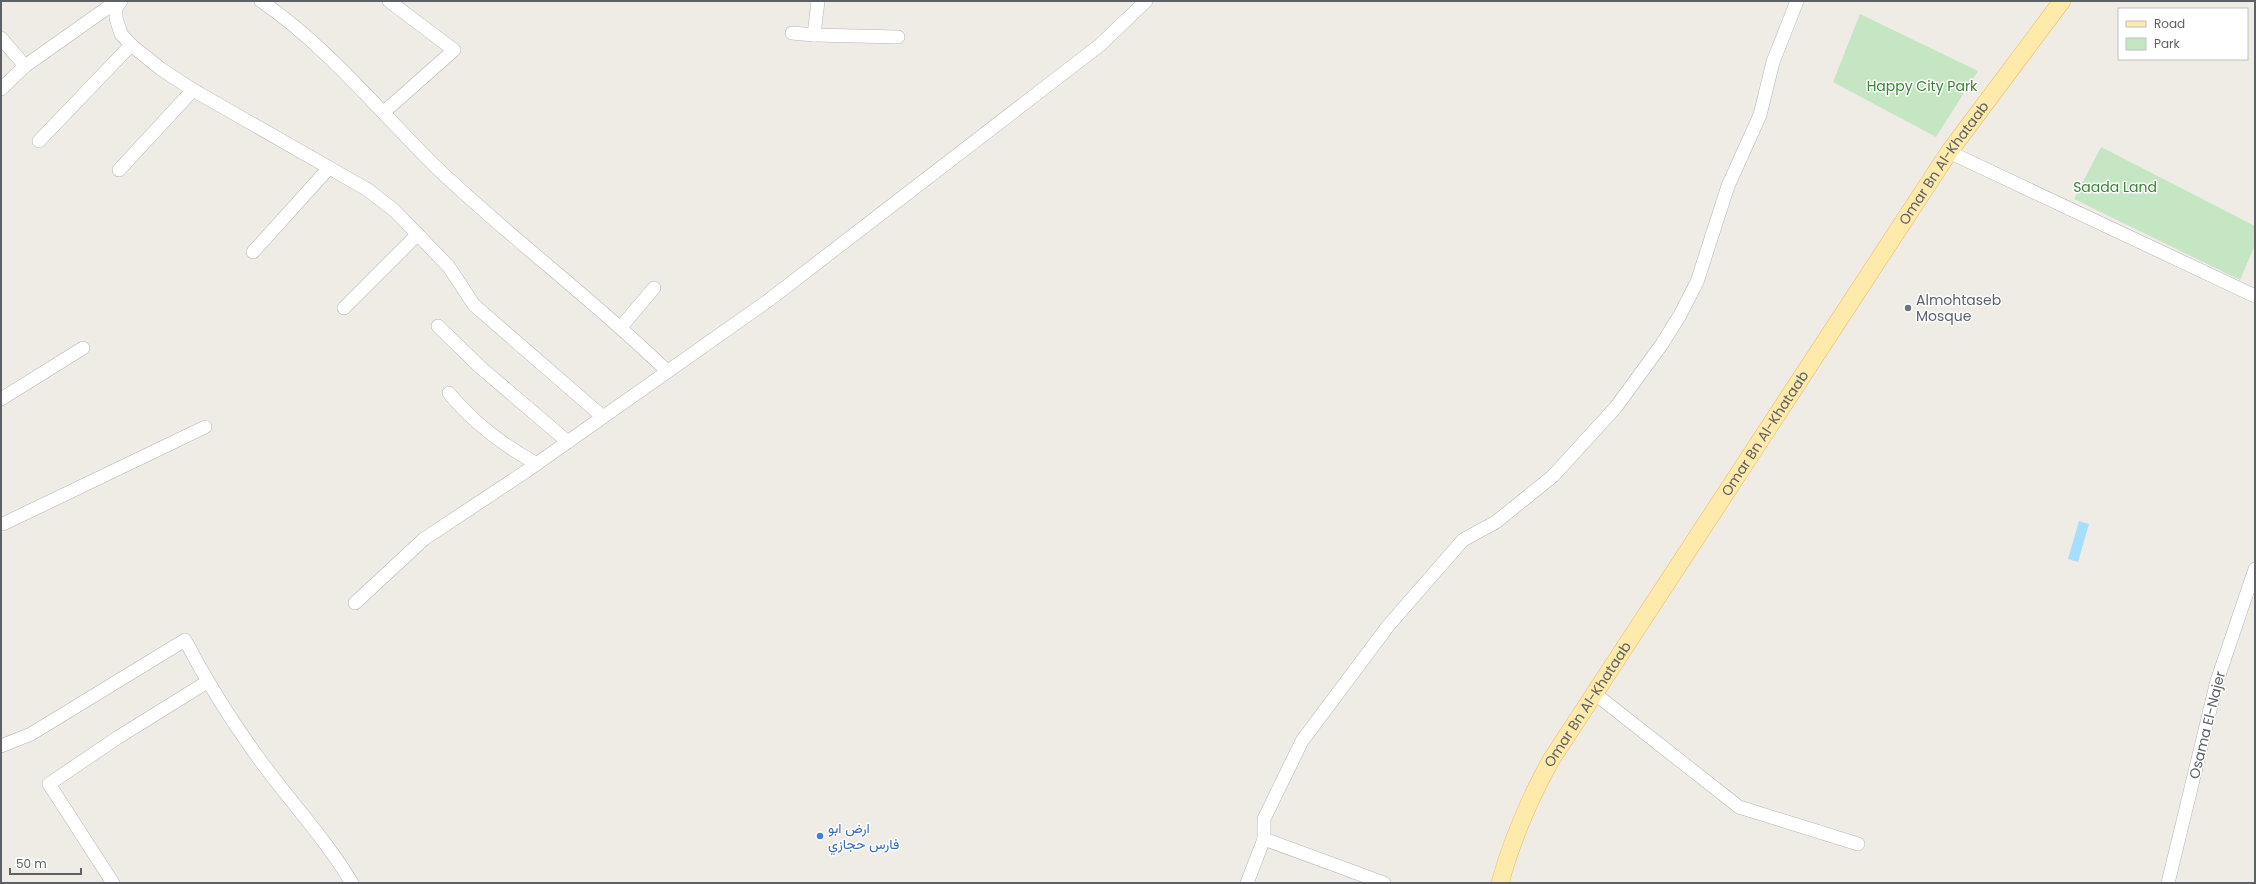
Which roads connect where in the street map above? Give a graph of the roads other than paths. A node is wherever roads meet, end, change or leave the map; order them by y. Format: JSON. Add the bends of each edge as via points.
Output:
{"nodes":[{"id":1,"x":117,"y":1,"type":"edge"},
{"id":2,"x":121,"y":1,"type":"edge"},
{"id":3,"x":261,"y":1,"type":"edge"},
{"id":4,"x":389,"y":1,"type":"edge"},
{"id":5,"x":818,"y":1,"type":"edge"},
{"id":6,"x":1146,"y":1,"type":"edge"},
{"id":7,"x":1797,"y":1,"type":"edge"},
{"id":8,"x":2062,"y":1,"type":"edge"},
{"id":9,"x":792,"y":33,"type":"dead end"},
{"id":10,"x":814,"y":35,"type":"junction"},
{"id":11,"x":898,"y":37,"type":"dead end"},
{"id":12,"x":1,"y":38,"type":"edge"},
{"id":13,"x":131,"y":45,"type":"junction"},
{"id":14,"x":25,"y":66,"type":"junction"},
{"id":15,"x":1,"y":90,"type":"edge"},
{"id":16,"x":193,"y":90,"type":"junction"},
{"id":17,"x":384,"y":112,"type":"junction"},
{"id":18,"x":39,"y":141,"type":"dead end"},
{"id":19,"x":1949,"y":152,"type":"junction"},
{"id":20,"x":329,"y":168,"type":"junction"},
{"id":21,"x":119,"y":170,"type":"dead end"},
{"id":22,"x":418,"y":234,"type":"junction"},
{"id":23,"x":253,"y":252,"type":"dead end"},
{"id":24,"x":654,"y":288,"type":"dead end"},
{"id":25,"x":2255,"y":296,"type":"edge"},
{"id":26,"x":344,"y":308,"type":"dead end"},
{"id":27,"x":438,"y":326,"type":"dead end"},
{"id":28,"x":621,"y":327,"type":"junction"},
{"id":29,"x":83,"y":348,"type":"dead end"},
{"id":30,"x":667,"y":371,"type":"junction"},
{"id":31,"x":449,"y":393,"type":"dead end"},
{"id":32,"x":1,"y":399,"type":"edge"},
{"id":33,"x":602,"y":417,"type":"junction"},
{"id":34,"x":205,"y":427,"type":"dead end"},
{"id":35,"x":568,"y":442,"type":"junction"},
{"id":36,"x":537,"y":464,"type":"junction"},
{"id":37,"x":4,"y":524,"type":"dead end"},
{"id":38,"x":2255,"y":569,"type":"edge"},
{"id":39,"x":354,"y":603,"type":"dead end"},
{"id":40,"x":207,"y":682,"type":"junction"},
{"id":41,"x":1594,"y":693,"type":"junction"},
{"id":42,"x":1,"y":746,"type":"edge"},
{"id":43,"x":1264,"y":840,"type":"junction"},
{"id":44,"x":1858,"y":844,"type":"dead end"},
{"id":45,"x":113,"y":883,"type":"edge"},
{"id":46,"x":352,"y":883,"type":"edge"},
{"id":47,"x":1247,"y":883,"type":"edge"},
{"id":48,"x":1384,"y":883,"type":"edge"},
{"id":49,"x":1500,"y":883,"type":"edge"},
{"id":50,"x":2168,"y":883,"type":"edge"}],
"edges":[{"from":1,"to":14,"type":"street"},
{"from":2,"to":13,"type":"street","via":[[116,8],[116,18],[121,34]]},
{"from":3,"to":17,"type":"street","via":[[292,22],[318,45]]},
{"from":4,"to":17,"type":"street","via":[[454,50]]},
{"from":5,"to":10,"type":"street"},
{"from":6,"to":30,"type":"street","via":[[1100,45],[1028,102],[769,300]]},
{"from":7,"to":43,"type":"street","via":[[1773,62],[1760,116],[1728,186],[1697,282],[1662,344],[1616,407],[1553,476],[1496,522],[1463,540],[1388,626],[1302,741],[1264,819]]},
{"from":8,"to":19,"type":"main road","name":"Omar Bn Al-Khataab"},
{"from":9,"to":10,"type":"street"},
{"from":10,"to":11,"type":"street"},
{"from":12,"to":14,"type":"street"},
{"from":13,"to":16,"type":"street"},
{"from":13,"to":18,"type":"street"},
{"from":14,"to":15,"type":"street"},
{"from":16,"to":20,"type":"street"},
{"from":16,"to":21,"type":"street"},
{"from":17,"to":28,"type":"street","via":[[437,167]]},
{"from":19,"to":25,"type":"street"},
{"from":19,"to":41,"type":"main road","name":"Omar Bn Al-Khataab"},
{"from":20,"to":22,"type":"street","via":[[368,190],[395,211]]},
{"from":20,"to":23,"type":"street"},
{"from":22,"to":26,"type":"street"},
{"from":22,"to":33,"type":"street","via":[[448,267],[474,304]]},
{"from":24,"to":28,"type":"street"},
{"from":27,"to":35,"type":"street","via":[[480,367]]},
{"from":28,"to":30,"type":"street"},
{"from":29,"to":32,"type":"street"},
{"from":30,"to":33,"type":"street"},
{"from":31,"to":36,"type":"street","via":[[465,413],[511,449]]},
{"from":33,"to":35,"type":"street"},
{"from":34,"to":37,"type":"street"},
{"from":35,"to":36,"type":"street"},
{"from":36,"to":39,"type":"street","via":[[424,539]]},
{"from":38,"to":50,"type":"street","name":"Osama El-Najer","via":[[2217,680]]},
{"from":40,"to":42,"type":"street","via":[[186,640],[32,734]]},
{"from":40,"to":45,"type":"street","via":[[49,784]]},
{"from":40,"to":46,"type":"street","via":[[252,750],[332,851]]},
{"from":41,"to":44,"type":"street","via":[[1739,807]]},
{"from":41,"to":49,"type":"main road","name":"Omar Bn Al-Khataab","via":[[1538,785],[1509,848]]},
{"from":43,"to":47,"type":"street"},
{"from":43,"to":48,"type":"street"}]}
